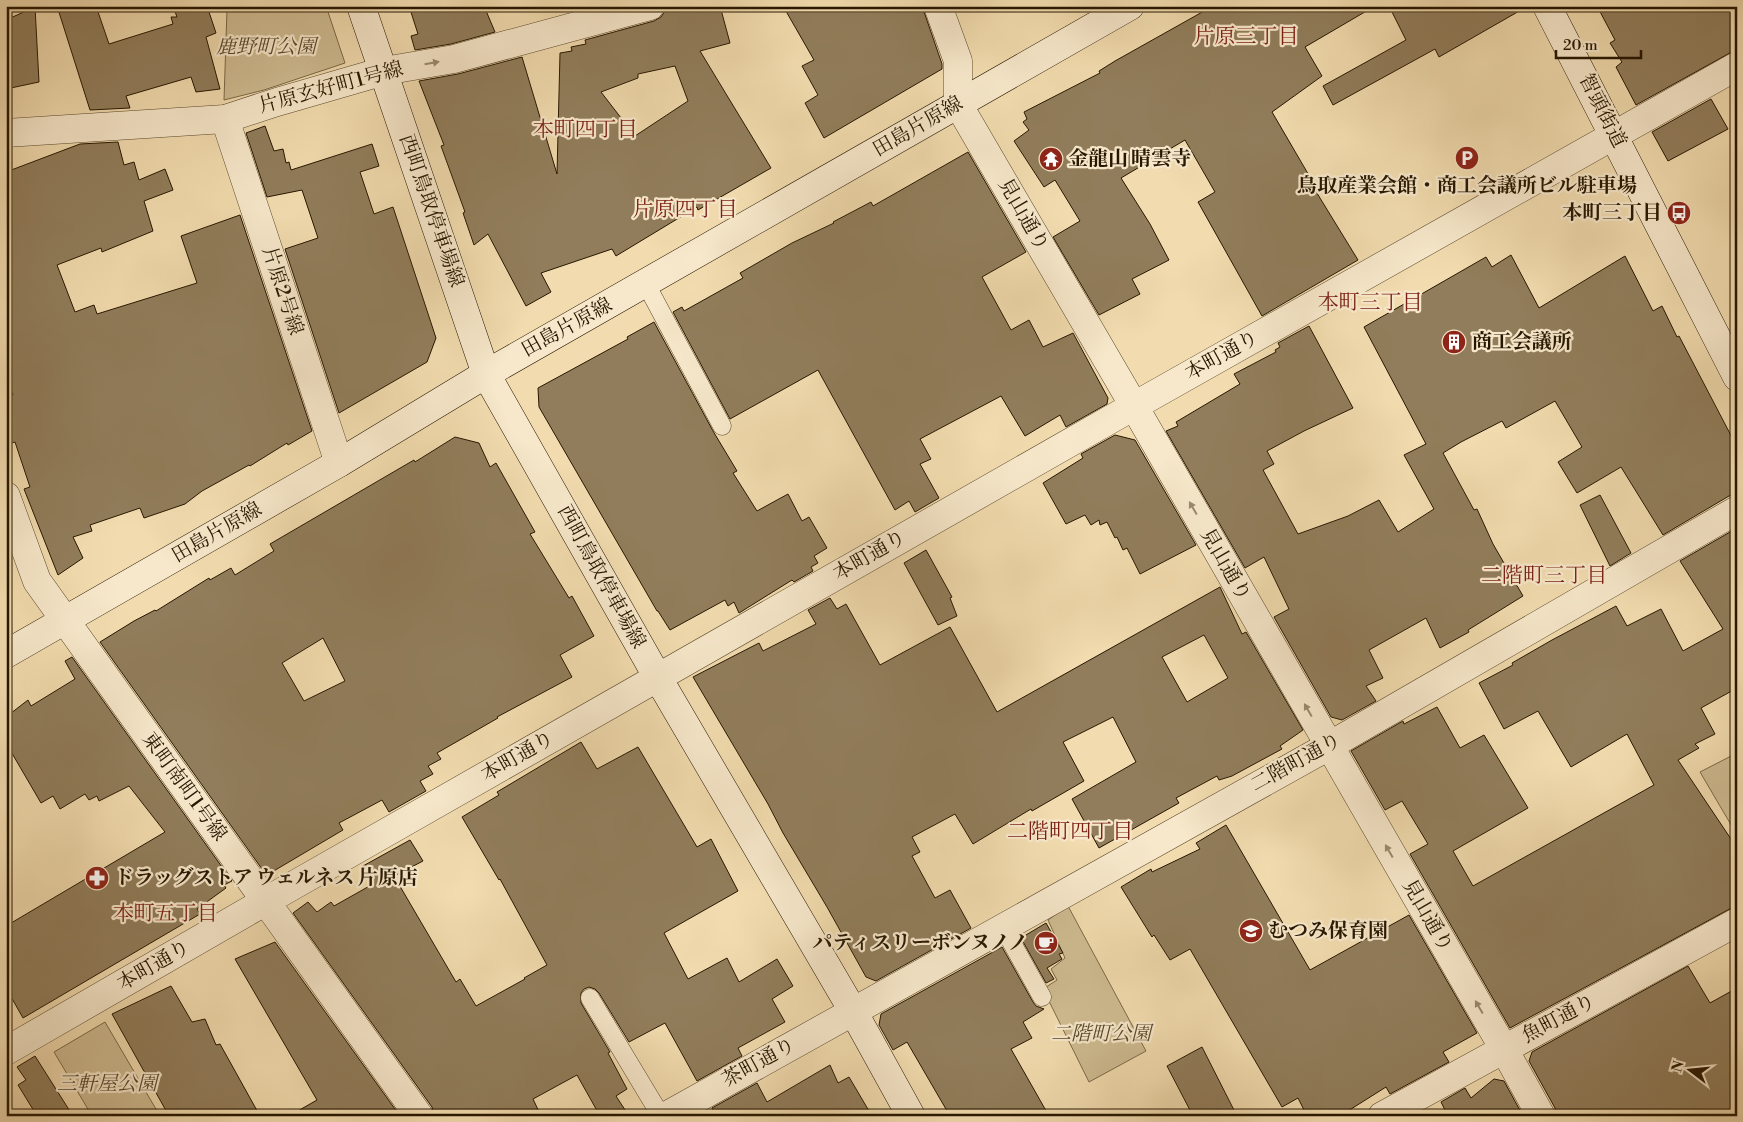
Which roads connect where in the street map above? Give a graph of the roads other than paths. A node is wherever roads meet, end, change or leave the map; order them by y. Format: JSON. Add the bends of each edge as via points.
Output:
{"nodes":[{"id":1,"x":361,"y":6,"type":"edge"},
{"id":2,"x":650,"y":6,"type":"edge"},
{"id":3,"x":938,"y":6,"type":"edge"},
{"id":4,"x":1130,"y":6,"type":"edge"},
{"id":5,"x":1547,"y":6,"type":"edge"},
{"id":6,"x":1737,"y":66,"type":"edge"},
{"id":7,"x":384,"y":71,"type":"junction"},
{"id":8,"x":958,"y":104,"type":"junction"},
{"id":9,"x":224,"y":119,"type":"junction"},
{"id":10,"x":6,"y":133,"type":"edge"},
{"id":11,"x":1615,"y":136,"type":"junction"},
{"id":12,"x":646,"y":284,"type":"junction"},
{"id":13,"x":486,"y":374,"type":"junction"},
{"id":14,"x":1737,"y":376,"type":"edge"},
{"id":15,"x":1134,"y":406,"type":"junction"},
{"id":16,"x":722,"y":426,"type":"dead end"},
{"id":17,"x":339,"y":464,"type":"junction"},
{"id":18,"x":6,"y":496,"type":"edge"},
{"id":19,"x":1737,"y":510,"type":"edge"},
{"id":20,"x":64,"y":620,"type":"junction"},
{"id":21,"x":6,"y":654,"type":"edge"},
{"id":22,"x":658,"y":678,"type":"junction"},
{"id":23,"x":1328,"y":746,"type":"junction"},
{"id":24,"x":266,"y":901,"type":"junction"},
{"id":25,"x":1737,"y":922,"type":"edge"},
{"id":26,"x":1002,"y":927,"type":"junction"},
{"id":27,"x":1042,"y":997,"type":"dead end"},
{"id":28,"x":590,"y":998,"type":"dead end"},
{"id":29,"x":853,"y":1010,"type":"junction"},
{"id":30,"x":1504,"y":1049,"type":"junction"},
{"id":31,"x":6,"y":1051,"type":"edge"},
{"id":32,"x":419,"y":1116,"type":"edge"},
{"id":33,"x":661,"y":1116,"type":"edge"},
{"id":34,"x":666,"y":1116,"type":"edge"},
{"id":35,"x":911,"y":1116,"type":"edge"},
{"id":36,"x":1382,"y":1116,"type":"edge"},
{"id":37,"x":1541,"y":1116,"type":"edge"}],
"edges":[{"from":1,"to":7,"type":"street","name":"西町鳥取停車場線"},
{"from":7,"to":2,"type":"street","name":"片原玄好町1号線","one_way":true,"via":[[454,59]]},
{"from":3,"to":8,"type":"street","via":[[958,60]]},
{"from":4,"to":8,"type":"street","name":"田島片原線"},
{"from":5,"to":11,"type":"street","name":"智頭街道"},
{"from":6,"to":11,"type":"street","name":"本町通り"},
{"from":7,"to":9,"type":"street","name":"片原玄好町1号線"},
{"from":7,"to":13,"type":"street","name":"西町鳥取停車場線"},
{"from":8,"to":12,"type":"street","name":"田島片原線"},
{"from":8,"to":15,"type":"street","name":"見山通り"},
{"from":9,"to":10,"type":"street","name":"片原玄好町1号線"},
{"from":9,"to":17,"type":"street","name":"片原2号線"},
{"from":11,"to":14,"type":"street","name":"智頭街道"},
{"from":11,"to":15,"type":"street","name":"本町通り"},
{"from":12,"to":13,"type":"street","name":"田島片原線"},
{"from":12,"to":16,"type":"lane"},
{"from":13,"to":17,"type":"street","name":"田島片原線"},
{"from":13,"to":22,"type":"street","name":"西町鳥取停車場線"},
{"from":15,"to":22,"type":"street","name":"本町通り"},
{"from":23,"to":15,"type":"street","name":"見山通り","one_way":true},
{"from":17,"to":20,"type":"street","name":"田島片原線"},
{"from":18,"to":20,"type":"street","name":"東町南町1号線","via":[[37,582]]},
{"from":19,"to":23,"type":"street","name":"二階町通り"},
{"from":20,"to":21,"type":"street","name":"田島片原線"},
{"from":20,"to":24,"type":"street","name":"東町南町1号線"},
{"from":22,"to":24,"type":"street","name":"本町通り"},
{"from":22,"to":29,"type":"street","name":"西町鳥取停車場線"},
{"from":23,"to":26,"type":"street","name":"二階町通り"},
{"from":30,"to":23,"type":"street","name":"見山通り","one_way":true},
{"from":24,"to":31,"type":"street","name":"本町通り"},
{"from":24,"to":32,"type":"street","name":"東町南町1号線"},
{"from":25,"to":30,"type":"street","name":"魚町通り"},
{"from":26,"to":27,"type":"lane"},
{"from":26,"to":29,"type":"street","name":"二階町通り"},
{"from":28,"to":33,"type":"lane"},
{"from":29,"to":34,"type":"street","name":"茶町通り"},
{"from":29,"to":35,"type":"street","name":"西町鳥取停車場線"},
{"from":30,"to":36,"type":"street","name":"魚町通り"},
{"from":30,"to":37,"type":"street","name":"見山通り"}]}
